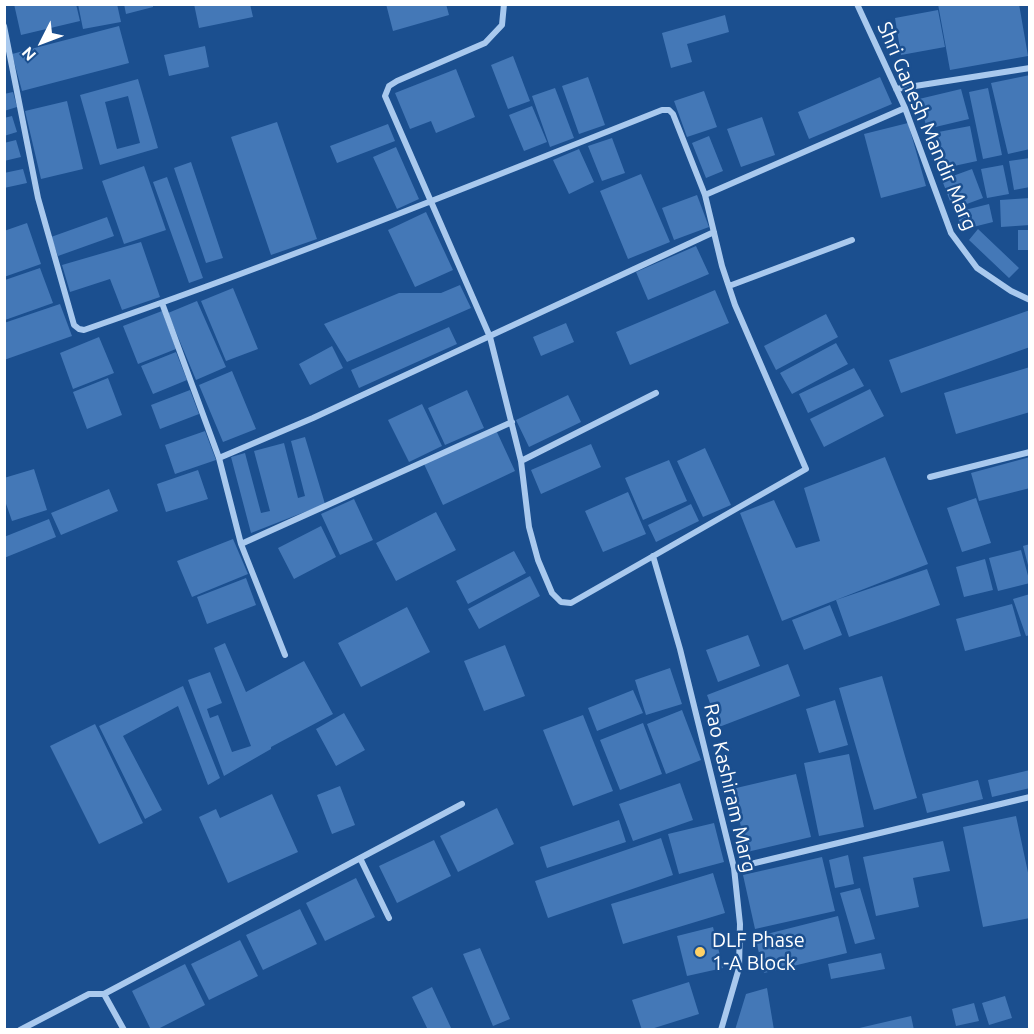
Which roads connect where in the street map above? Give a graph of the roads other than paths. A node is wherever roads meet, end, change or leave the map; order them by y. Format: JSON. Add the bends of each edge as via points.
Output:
{"nodes":[{"id":1,"x":504,"y":4,"type":"edge"},
{"id":2,"x":857,"y":4,"type":"edge"},
{"id":3,"x":4,"y":26,"type":"edge"},
{"id":4,"x":1029,"y":68,"type":"edge"},
{"id":5,"x":896,"y":88,"type":"junction"},
{"id":6,"x":905,"y":108,"type":"junction"},
{"id":7,"x":705,"y":195,"type":"junction"},
{"id":8,"x":432,"y":201,"type":"junction"},
{"id":9,"x":714,"y":232,"type":"junction"},
{"id":10,"x":852,"y":240,"type":"dead end"},
{"id":11,"x":729,"y":286,"type":"junction"},
{"id":12,"x":1029,"y":300,"type":"edge"},
{"id":13,"x":162,"y":303,"type":"junction"},
{"id":14,"x":490,"y":337,"type":"junction"},
{"id":15,"x":656,"y":393,"type":"dead end"},
{"id":16,"x":512,"y":422,"type":"junction"},
{"id":17,"x":1029,"y":452,"type":"edge"},
{"id":18,"x":219,"y":458,"type":"junction"},
{"id":19,"x":521,"y":461,"type":"junction"},
{"id":20,"x":930,"y":477,"type":"dead end"},
{"id":21,"x":241,"y":544,"type":"junction"},
{"id":22,"x":652,"y":556,"type":"junction"},
{"id":23,"x":285,"y":656,"type":"dead end"},
{"id":24,"x":1029,"y":796,"type":"edge"},
{"id":25,"x":462,"y":804,"type":"dead end"},
{"id":26,"x":360,"y":858,"type":"junction"},
{"id":27,"x":734,"y":868,"type":"junction"},
{"id":28,"x":389,"y":918,"type":"dead end"},
{"id":29,"x":104,"y":994,"type":"junction"},
{"id":30,"x":20,"y":1029,"type":"edge"},
{"id":31,"x":124,"y":1029,"type":"edge"},
{"id":32,"x":721,"y":1029,"type":"edge"}],
"edges":[{"from":1,"to":8,"type":"street","via":[[502,25],[485,43],[397,81],[389,86],[385,96]]},
{"from":2,"to":5,"type":"street","name":"Shri Ganesh Mandir Marg"},
{"from":3,"to":13,"type":"street","via":[[38,198],[74,325],[84,330]]},
{"from":4,"to":5,"type":"street"},
{"from":5,"to":6,"type":"street","name":"Shri Ganesh Mandir Marg"},
{"from":6,"to":7,"type":"street"},
{"from":6,"to":12,"type":"street","name":"Shri Ganesh Mandir Marg","via":[[951,233],[978,268]]},
{"from":7,"to":8,"type":"street","via":[[673,114],[662,110]]},
{"from":7,"to":9,"type":"street"},
{"from":8,"to":13,"type":"street"},
{"from":8,"to":14,"type":"street"},
{"from":9,"to":11,"type":"street"},
{"from":9,"to":14,"type":"street"},
{"from":10,"to":11,"type":"street"},
{"from":11,"to":22,"type":"street","via":[[806,469]]},
{"from":13,"to":18,"type":"street"},
{"from":14,"to":16,"type":"street"},
{"from":14,"to":18,"type":"street"},
{"from":15,"to":19,"type":"street"},
{"from":16,"to":19,"type":"street"},
{"from":16,"to":21,"type":"street"},
{"from":17,"to":20,"type":"street"},
{"from":18,"to":21,"type":"street"},
{"from":19,"to":22,"type":"street","via":[[529,527],[538,560],[552,593],[561,602],[572,603]]},
{"from":21,"to":23,"type":"street"},
{"from":22,"to":27,"type":"street","name":"Rao Kashiram Marg","via":[[680,649]]},
{"from":24,"to":27,"type":"street"},
{"from":25,"to":26,"type":"street"},
{"from":26,"to":28,"type":"street"},
{"from":26,"to":29,"type":"street"},
{"from":27,"to":32,"type":"street","name":"Rao Kashiram Marg","via":[[740,924],[739,968]]},
{"from":29,"to":30,"type":"street","via":[[89,994]]},
{"from":29,"to":31,"type":"street"}]}
